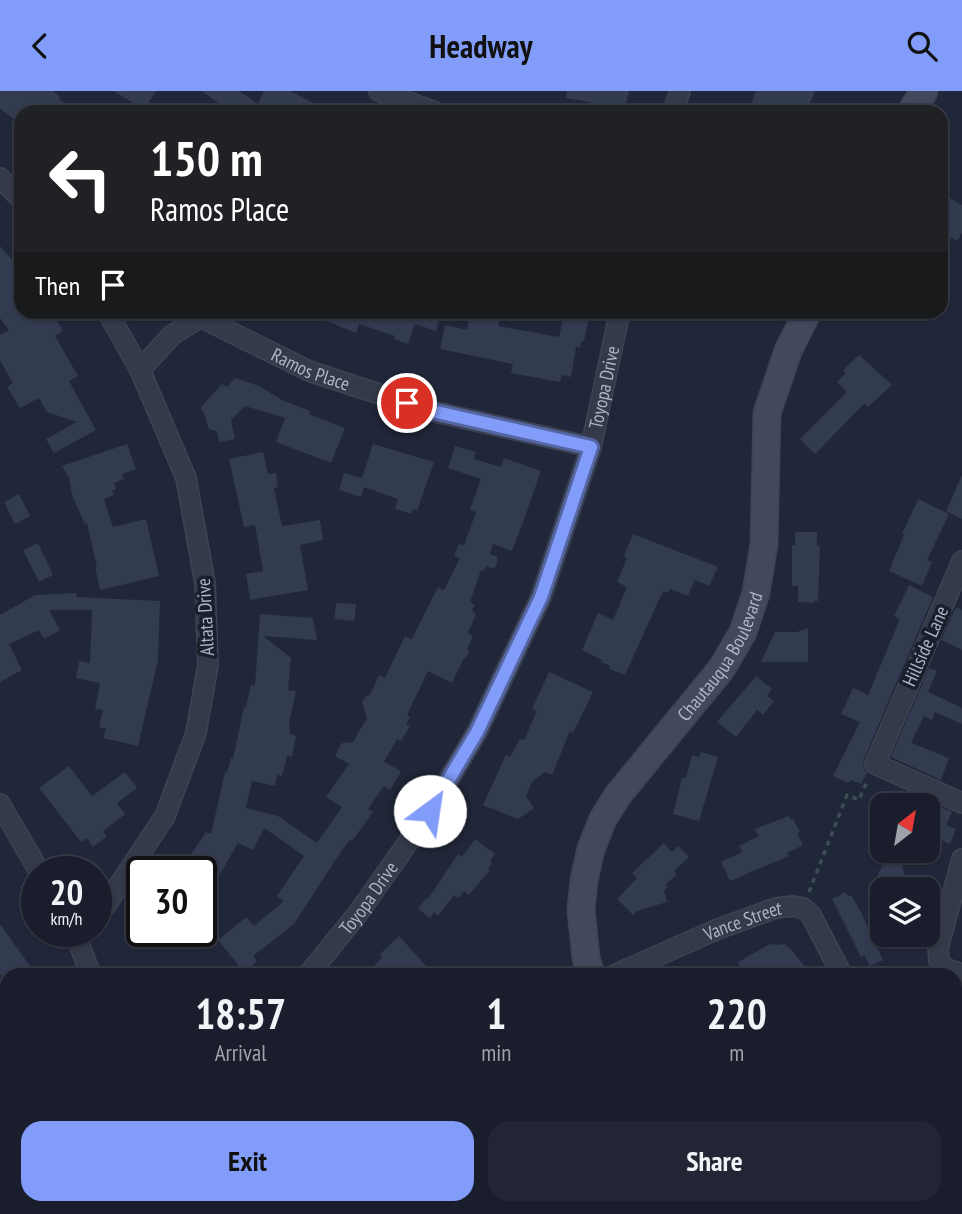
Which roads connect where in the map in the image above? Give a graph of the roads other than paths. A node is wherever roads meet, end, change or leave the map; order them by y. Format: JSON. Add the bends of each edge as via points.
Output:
{"nodes":[{"id":1,"x":379,"y":91,"type":"edge"},
{"id":2,"x":416,"y":105,"type":"edge"},
{"id":3,"x":0,"y":178,"type":"edge"},
{"id":4,"x":14,"y":191,"type":"edge"},
{"id":5,"x":111,"y":319,"type":"edge"},
{"id":6,"x":190,"y":319,"type":"edge"},
{"id":7,"x":202,"y":319,"type":"edge"},
{"id":8,"x":618,"y":319,"type":"edge"},
{"id":9,"x":804,"y":319,"type":"edge"},
{"id":10,"x":140,"y":370,"type":"junction"},
{"id":11,"x":591,"y":447,"type":"junction"},
{"id":12,"x":962,"y":561,"type":"edge"},
{"id":13,"x":962,"y":803,"type":"edge"},
{"id":14,"x":0,"y":804,"type":"edge"},
{"id":15,"x":30,"y":856,"type":"edge"},
{"id":16,"x":962,"y":859,"type":"edge"},
{"id":17,"x":112,"y":896,"type":"edge"},
{"id":18,"x":81,"y":947,"type":"edge"},
{"id":19,"x":89,"y":968,"type":"edge"},
{"id":20,"x":314,"y":968,"type":"edge"},
{"id":21,"x":589,"y":968,"type":"edge"},
{"id":22,"x":630,"y":968,"type":"edge"},
{"id":23,"x":839,"y":968,"type":"edge"},
{"id":24,"x":944,"y":968,"type":"edge"}],
"edges":[{"from":1,"to":2,"type":"street"},
{"from":3,"to":4,"type":"street"},
{"from":5,"to":10,"type":"street","name":"Altata Drive"},
{"from":6,"to":10,"type":"street","name":"Ramos Place"},
{"from":7,"to":11,"type":"street","name":"Ramos Place","via":[[309,371],[432,411]]},
{"from":8,"to":11,"type":"street","name":"Toyopa Drive"},
{"from":9,"to":21,"type":"street","name":"Chautauqua Boulevard","via":[[767,413],[764,544],[756,593],[743,632],[722,668],[603,819],[591,849],[581,910]]},
{"from":10,"to":17,"type":"street","name":"Altata Drive","via":[[186,478],[205,583],[208,665],[196,733],[165,816]]},
{"from":11,"to":20,"type":"street","name":"Toyopa Drive","via":[[541,597],[477,732],[414,833]]},
{"from":12,"to":13,"type":"street","name":"Hillside Lane","via":[[875,764]]},
{"from":14,"to":15,"type":"street"},
{"from":16,"to":24,"type":"street","via":[[938,948]]},
{"from":18,"to":19,"type":"street"},
{"from":22,"to":23,"type":"street","name":"Vance Street","via":[[718,929],[793,906],[811,915]]}]}
